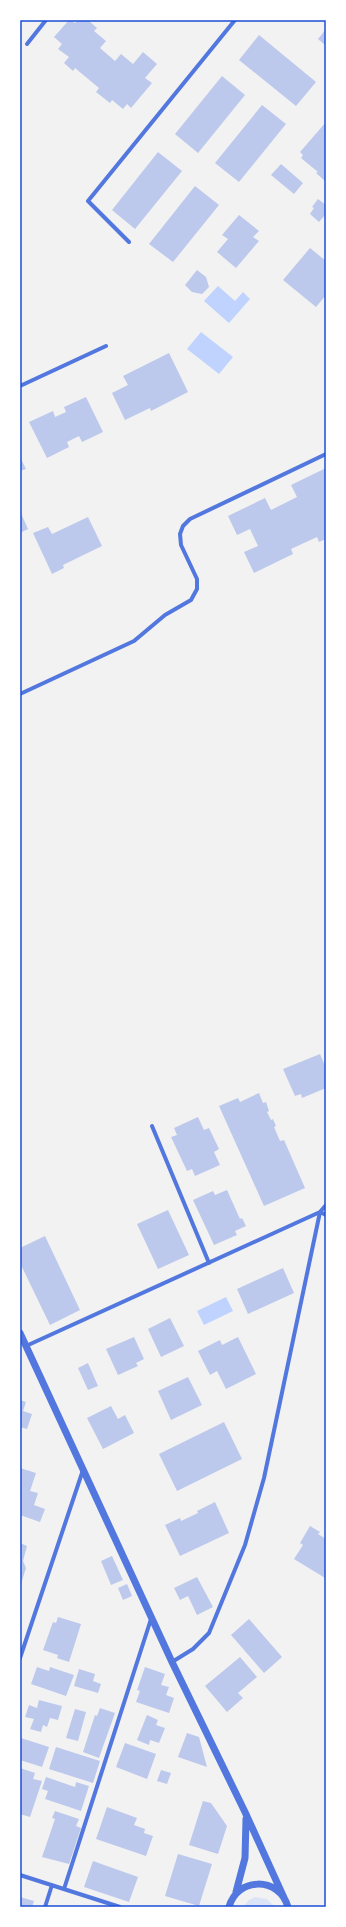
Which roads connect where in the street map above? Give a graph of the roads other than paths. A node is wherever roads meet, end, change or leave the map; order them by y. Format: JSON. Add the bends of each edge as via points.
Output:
{"nodes":[{"id":1,"x":46,"y":20,"type":"edge"},
{"id":2,"x":235,"y":20,"type":"edge"},
{"id":3,"x":27,"y":44,"type":"dead end"},
{"id":4,"x":130,"y":242,"type":"dead end"},
{"id":5,"x":106,"y":346,"type":"dead end"},
{"id":6,"x":20,"y":386,"type":"edge"},
{"id":7,"x":326,"y":454,"type":"edge"},
{"id":8,"x":20,"y":694,"type":"edge"},
{"id":9,"x":152,"y":1126,"type":"dead end"},
{"id":10,"x":326,"y":1205,"type":"edge"},
{"id":11,"x":320,"y":1212,"type":"junction"},
{"id":12,"x":326,"y":1215,"type":"edge"},
{"id":13,"x":209,"y":1263,"type":"junction"},
{"id":14,"x":20,"y":1333,"type":"edge"},
{"id":15,"x":26,"y":1346,"type":"junction"},
{"id":16,"x":84,"y":1470,"type":"junction"},
{"id":17,"x":151,"y":1618,"type":"junction"},
{"id":18,"x":20,"y":1658,"type":"edge"},
{"id":19,"x":172,"y":1662,"type":"junction"},
{"id":20,"x":245,"y":1812,"type":"junction"},
{"id":21,"x":20,"y":1875,"type":"edge"},
{"id":22,"x":52,"y":1885,"type":"junction"},
{"id":23,"x":64,"y":1889,"type":"junction"},
{"id":24,"x":236,"y":1892,"type":"junction"},
{"id":25,"x":286,"y":1904,"type":"edge"},
{"id":26,"x":45,"y":1907,"type":"edge"},
{"id":27,"x":120,"y":1907,"type":"edge"},
{"id":28,"x":229,"y":1907,"type":"edge"}],
"edges":[{"from":1,"to":3,"type":"street"},
{"from":2,"to":4,"type":"street","via":[[88,201]]},
{"from":5,"to":6,"type":"street"},
{"from":7,"to":8,"type":"street","via":[[190,519],[180,534],[181,545],[197,579],[197,589],[191,600],[165,616],[134,641]]},
{"from":9,"to":13,"type":"street"},
{"from":10,"to":11,"type":"street"},
{"from":11,"to":12,"type":"street"},
{"from":11,"to":13,"type":"street"},
{"from":11,"to":19,"type":"street","via":[[261,1488],[245,1545],[209,1633],[193,1649]]},
{"from":13,"to":15,"type":"street"},
{"from":14,"to":15,"type":"street"},
{"from":15,"to":16,"type":"street"},
{"from":16,"to":17,"type":"street"},
{"from":16,"to":18,"type":"street"},
{"from":17,"to":19,"type":"street"},
{"from":17,"to":23,"type":"street"},
{"from":19,"to":20,"type":"street"},
{"from":20,"to":24,"type":"street","via":[[245,1858]]},
{"from":20,"to":25,"type":"street"},
{"from":21,"to":22,"type":"street"},
{"from":22,"to":23,"type":"street"},
{"from":22,"to":26,"type":"street"},
{"from":23,"to":27,"type":"street"},
{"from":24,"to":25,"type":"street","via":[[246,1886],[263,1884],[278,1891]]},
{"from":24,"to":28,"type":"street"}]}
